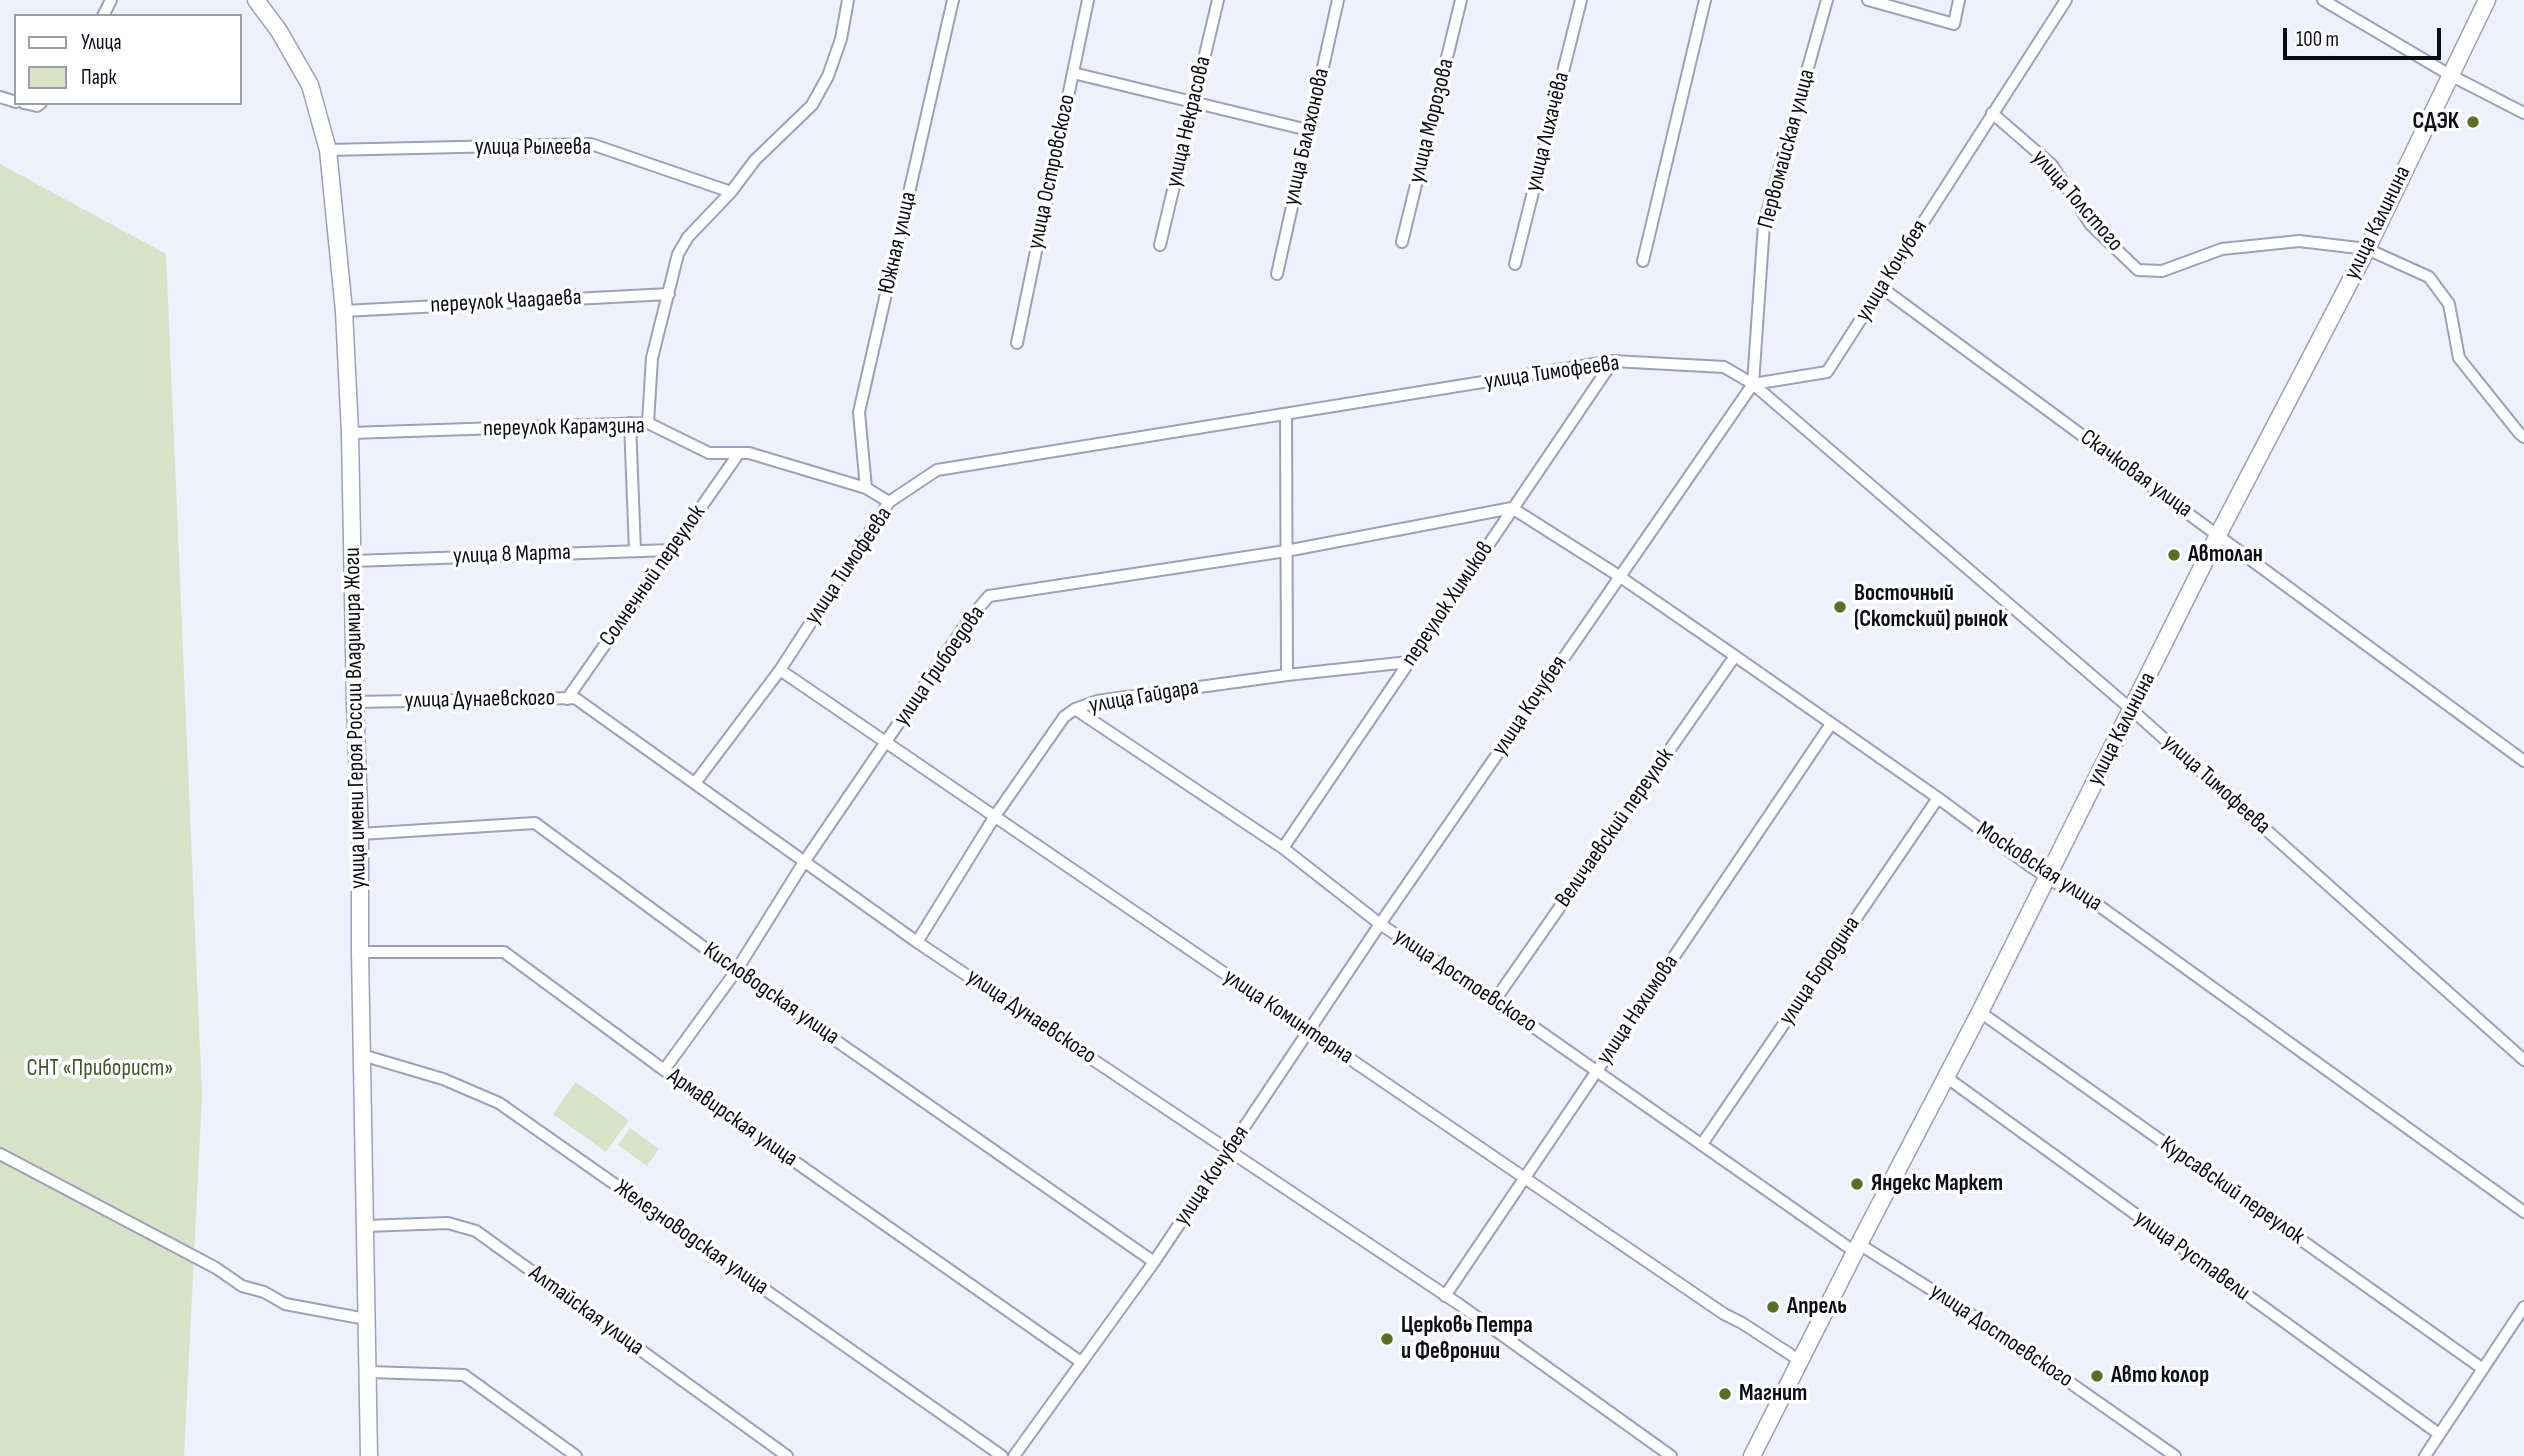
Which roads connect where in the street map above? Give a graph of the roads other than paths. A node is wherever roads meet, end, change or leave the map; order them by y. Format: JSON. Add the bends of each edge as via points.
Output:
{"nodes":[{"id":1,"x":256,"y":0,"type":"edge"},
{"id":2,"x":848,"y":0,"type":"edge"},
{"id":3,"x":953,"y":0,"type":"edge"},
{"id":4,"x":1088,"y":0,"type":"edge"},
{"id":5,"x":1218,"y":0,"type":"edge"},
{"id":6,"x":1338,"y":0,"type":"edge"},
{"id":7,"x":1461,"y":0,"type":"edge"},
{"id":8,"x":1581,"y":0,"type":"edge"},
{"id":9,"x":1705,"y":0,"type":"edge"},
{"id":10,"x":1827,"y":0,"type":"edge"},
{"id":11,"x":1868,"y":0,"type":"edge"},
{"id":12,"x":1959,"y":0,"type":"edge"},
{"id":13,"x":2066,"y":0,"type":"edge"},
{"id":14,"x":2323,"y":0,"type":"edge"},
{"id":15,"x":2487,"y":0,"type":"edge"},
{"id":16,"x":1073,"y":73,"type":"junction"},
{"id":17,"x":2450,"y":75,"type":"junction"},
{"id":18,"x":1194,"y":102,"type":"junction"},
{"id":19,"x":1992,"y":113,"type":"junction"},
{"id":20,"x":2524,"y":113,"type":"edge"},
{"id":21,"x":1308,"y":130,"type":"junction"},
{"id":22,"x":328,"y":150,"type":"junction"},
{"id":23,"x":731,"y":192,"type":"junction"},
{"id":24,"x":1402,"y":242,"type":"dead end"},
{"id":25,"x":1160,"y":245,"type":"dead end"},
{"id":26,"x":2367,"y":249,"type":"junction"},
{"id":27,"x":1643,"y":261,"type":"dead end"},
{"id":28,"x":1515,"y":264,"type":"dead end"},
{"id":29,"x":1277,"y":274,"type":"dead end"},
{"id":30,"x":1882,"y":288,"type":"junction"},
{"id":31,"x":669,"y":294,"type":"junction"},
{"id":32,"x":344,"y":311,"type":"junction"},
{"id":33,"x":1017,"y":343,"type":"dead end"},
{"id":34,"x":1613,"y":361,"type":"junction"},
{"id":35,"x":1753,"y":384,"type":"junction"},
{"id":36,"x":1286,"y":415,"type":"junction"},
{"id":37,"x":648,"y":422,"type":"junction"},
{"id":38,"x":630,"y":423,"type":"junction"},
{"id":39,"x":350,"y":433,"type":"junction"},
{"id":40,"x":2524,"y":436,"type":"edge"},
{"id":41,"x":738,"y":453,"type":"junction"},
{"id":42,"x":866,"y":488,"type":"junction"},
{"id":43,"x":889,"y":502,"type":"junction"},
{"id":44,"x":1512,"y":508,"type":"junction"},
{"id":45,"x":2218,"y":535,"type":"junction"},
{"id":46,"x":671,"y":550,"type":"junction"},
{"id":47,"x":635,"y":551,"type":"junction"},
{"id":48,"x":1286,"y":551,"type":"junction"},
{"id":49,"x":353,"y":561,"type":"junction"},
{"id":50,"x":1619,"y":576,"type":"junction"},
{"id":51,"x":1735,"y":656,"type":"junction"},
{"id":52,"x":1409,"y":662,"type":"junction"},
{"id":53,"x":780,"y":670,"type":"junction"},
{"id":54,"x":1287,"y":675,"type":"junction"},
{"id":55,"x":568,"y":699,"type":"junction"},
{"id":56,"x":355,"y":702,"type":"junction"},
{"id":57,"x":1075,"y":709,"type":"junction"},
{"id":58,"x":2132,"y":710,"type":"junction"},
{"id":59,"x":1831,"y":723,"type":"junction"},
{"id":60,"x":887,"y":744,"type":"junction"},
{"id":61,"x":2524,"y":761,"type":"edge"},
{"id":62,"x":695,"y":783,"type":"junction"},
{"id":63,"x":1938,"y":798,"type":"junction"},
{"id":64,"x":995,"y":816,"type":"junction"},
{"id":65,"x":360,"y":834,"type":"junction"},
{"id":66,"x":1283,"y":848,"type":"junction"},
{"id":67,"x":804,"y":862,"type":"junction"},
{"id":68,"x":2048,"y":876,"type":"junction"},
{"id":69,"x":1381,"y":924,"type":"junction"},
{"id":70,"x":917,"y":942,"type":"junction"},
{"id":71,"x":360,"y":952,"type":"junction"},
{"id":72,"x":736,"y":971,"type":"junction"},
{"id":73,"x":1494,"y":1000,"type":"junction"},
{"id":74,"x":1980,"y":1012,"type":"junction"},
{"id":75,"x":1309,"y":1031,"type":"junction"},
{"id":76,"x":362,"y":1055,"type":"junction"},
{"id":77,"x":2524,"y":1060,"type":"edge"},
{"id":78,"x":664,"y":1070,"type":"junction"},
{"id":79,"x":1597,"y":1070,"type":"junction"},
{"id":80,"x":1946,"y":1077,"type":"junction"},
{"id":81,"x":1702,"y":1144,"type":"junction"},
{"id":82,"x":1230,"y":1151,"type":"junction"},
{"id":83,"x":0,"y":1154,"type":"edge"},
{"id":84,"x":1524,"y":1177,"type":"junction"},
{"id":85,"x":2524,"y":1212,"type":"edge"},
{"id":86,"x":365,"y":1226,"type":"junction"},
{"id":87,"x":1857,"y":1248,"type":"junction"},
{"id":88,"x":1154,"y":1262,"type":"junction"},
{"id":89,"x":1445,"y":1296,"type":"junction"},
{"id":90,"x":2524,"y":1307,"type":"edge"},
{"id":91,"x":366,"y":1319,"type":"junction"},
{"id":92,"x":1799,"y":1360,"type":"junction"},
{"id":93,"x":1081,"y":1362,"type":"junction"},
{"id":94,"x":2483,"y":1369,"type":"junction"},
{"id":95,"x":368,"y":1372,"type":"junction"},
{"id":96,"x":2439,"y":1434,"type":"junction"},
{"id":97,"x":369,"y":1456,"type":"edge"},
{"id":98,"x":576,"y":1456,"type":"edge"},
{"id":99,"x":788,"y":1456,"type":"edge"},
{"id":100,"x":1002,"y":1456,"type":"edge"},
{"id":101,"x":1014,"y":1456,"type":"edge"},
{"id":102,"x":1671,"y":1456,"type":"edge"},
{"id":103,"x":1752,"y":1456,"type":"edge"},
{"id":104,"x":2175,"y":1456,"type":"edge"},
{"id":105,"x":2425,"y":1456,"type":"edge"}],
"edges":[{"from":1,"to":22,"type":"main road","name":"улица имени Героя России Владимира Жоги","via":[[310,85]]},
{"from":2,"to":23,"type":"street","via":[[841,39],[812,105],[755,160]]},
{"from":3,"to":42,"type":"street","name":"Южная улица","via":[[859,412]]},
{"from":4,"to":16,"type":"street","name":"улица Островского"},
{"from":5,"to":18,"type":"street","name":"улица Некрасова"},
{"from":6,"to":21,"type":"street","name":"улица Балахонова"},
{"from":7,"to":24,"type":"street","name":"улица Морозова"},
{"from":8,"to":28,"type":"street","name":"улица Лихачёва"},
{"from":9,"to":27,"type":"street"},
{"from":10,"to":35,"type":"street","name":"Первомайская улица","via":[[1764,224]]},
{"from":11,"to":12,"type":"street","via":[[1954,24]]},
{"from":13,"to":19,"type":"street","name":"улица Кочубея"},
{"from":14,"to":17,"type":"street"},
{"from":15,"to":17,"type":"main road","name":"улица Калинина"},
{"from":16,"to":18,"type":"street"},
{"from":16,"to":33,"type":"street","name":"улица Островского"},
{"from":17,"to":20,"type":"street"},
{"from":17,"to":26,"type":"main road","name":"улица Калинина"},
{"from":18,"to":21,"type":"street"},
{"from":18,"to":25,"type":"street","name":"улица Некрасова"},
{"from":19,"to":26,"type":"street","name":"улица Толстого","via":[[2052,165],[2091,225],[2138,270],[2162,271],[2222,249],[2299,241]]},
{"from":19,"to":30,"type":"street","name":"улица Кочубея"},
{"from":21,"to":29,"type":"street","name":"улица Балахонова"},
{"from":22,"to":23,"type":"street","name":"улица Рылеева","via":[[591,144]]},
{"from":22,"to":32,"type":"main road","name":"улица имени Героя России Владимира Жоги"},
{"from":23,"to":31,"type":"street","via":[[678,254]]},
{"from":26,"to":40,"type":"street","name":"улица Толстого","via":[[2429,277],[2449,304],[2459,358]]},
{"from":26,"to":45,"type":"main road","name":"улица Калинина"},
{"from":30,"to":35,"type":"street","name":"улица Кочубея","via":[[1827,372]]},
{"from":30,"to":45,"type":"street","name":"Скачковая улица"},
{"from":31,"to":32,"type":"street","name":"переулок Чаадаева"},
{"from":31,"to":37,"type":"street","via":[[652,358]]},
{"from":32,"to":39,"type":"main road","name":"улица имени Героя России Владимира Жоги"},
{"from":34,"to":35,"type":"street","name":"улица Тимофеева","via":[[1724,367]]},
{"from":34,"to":36,"type":"street","name":"улица Тимофеева"},
{"from":34,"to":44,"type":"street","name":"переулок Химиков"},
{"from":35,"to":50,"type":"street","name":"улица Кочубея"},
{"from":35,"to":58,"type":"street","name":"улица Тимофеева"},
{"from":36,"to":43,"type":"street","name":"улица Тимофеева","via":[[937,470]]},
{"from":36,"to":48,"type":"street"},
{"from":37,"to":38,"type":"street","name":"переулок Карамзина"},
{"from":37,"to":41,"type":"street","name":"переулок Карамзина","via":[[709,453]]},
{"from":38,"to":39,"type":"street","name":"переулок Карамзина"},
{"from":38,"to":47,"type":"street"},
{"from":39,"to":49,"type":"main road","name":"улица имени Героя России Владимира Жоги"},
{"from":41,"to":42,"type":"street","name":"переулок Карамзина"},
{"from":41,"to":46,"type":"street","name":"Солнечный переулок"},
{"from":42,"to":43,"type":"street","name":"переулок Карамзина"},
{"from":43,"to":53,"type":"street","name":"улица Тимофеева"},
{"from":44,"to":48,"type":"street","name":"улица Грибоедова"},
{"from":44,"to":50,"type":"street","name":"Московская улица"},
{"from":44,"to":52,"type":"street","name":"переулок Химиков"},
{"from":45,"to":58,"type":"main road","name":"улица Калинина"},
{"from":45,"to":61,"type":"street","name":"Скачковая улица"},
{"from":46,"to":47,"type":"street","name":"улица 8 Марта"},
{"from":46,"to":55,"type":"street","name":"Солнечный переулок"},
{"from":47,"to":49,"type":"street","name":"улица 8 Марта"},
{"from":48,"to":54,"type":"street"},
{"from":48,"to":60,"type":"street","name":"улица Грибоедова","via":[[989,596]]},
{"from":49,"to":56,"type":"main road","name":"улица имени Героя России Владимира Жоги"},
{"from":50,"to":51,"type":"street","name":"Московская улица"},
{"from":50,"to":69,"type":"street","name":"улица Кочубея"},
{"from":51,"to":59,"type":"street","name":"Московская улица"},
{"from":51,"to":73,"type":"street","name":"Величаевский переулок"},
{"from":52,"to":54,"type":"street","name":"улица Гайдара"},
{"from":52,"to":66,"type":"street","name":"переулок Химиков"},
{"from":53,"to":60,"type":"street","name":"улица Коминтерна"},
{"from":53,"to":62,"type":"street","name":"улица Тимофеева"},
{"from":54,"to":57,"type":"street","name":"улица Гайдара","via":[[1097,701]]},
{"from":55,"to":56,"type":"street","name":"улица Дунаевского"},
{"from":55,"to":62,"type":"street","name":"улица Дунаевского","via":[[575,698]]},
{"from":56,"to":65,"type":"main road","name":"улица имени Героя России Владимира Жоги"},
{"from":57,"to":64,"type":"street","name":"улица Гайдара","via":[[1064,717]]},
{"from":57,"to":66,"type":"street","name":"улица Достоевского"},
{"from":58,"to":68,"type":"main road","name":"улица Калинина"},
{"from":58,"to":77,"type":"street","name":"улица Тимофеева"},
{"from":59,"to":63,"type":"street","name":"Московская улица"},
{"from":59,"to":79,"type":"street","name":"улица Нахимова"},
{"from":60,"to":64,"type":"street","name":"улица Коминтерна"},
{"from":60,"to":67,"type":"street","name":"улица Грибоедова"},
{"from":62,"to":67,"type":"street","name":"улица Дунаевского"},
{"from":63,"to":68,"type":"street","name":"Московская улица"},
{"from":63,"to":81,"type":"street","name":"улица Бородина"},
{"from":64,"to":70,"type":"street","name":"улица Гайдара"},
{"from":64,"to":75,"type":"street","name":"улица Коминтерна"},
{"from":65,"to":71,"type":"main road","name":"улица имени Героя России Владимира Жоги"},
{"from":65,"to":72,"type":"street","name":"Кисловодская улица","via":[[535,823]]},
{"from":66,"to":69,"type":"street","name":"улица Достоевского"},
{"from":67,"to":70,"type":"street","name":"улица Дунаевского"},
{"from":67,"to":72,"type":"street","name":"улица Грибоедова"},
{"from":68,"to":74,"type":"main road","name":"улица Калинина"},
{"from":68,"to":85,"type":"street","name":"Московская улица","via":[[2080,892]]},
{"from":69,"to":73,"type":"street","name":"улица Достоевского"},
{"from":69,"to":75,"type":"street","name":"улица Кочубея"},
{"from":70,"to":82,"type":"street","name":"улица Дунаевского"},
{"from":71,"to":76,"type":"main road","name":"улица имени Героя России Владимира Жоги"},
{"from":71,"to":78,"type":"street","name":"Армавирская улица","via":[[503,952]]},
{"from":72,"to":78,"type":"street","name":"улица Грибоедова"},
{"from":72,"to":88,"type":"street","name":"Кисловодская улица"},
{"from":73,"to":79,"type":"street","name":"улица Достоевского"},
{"from":74,"to":80,"type":"main road","name":"улица Калинина"},
{"from":74,"to":94,"type":"street","name":"Курсавский переулок"},
{"from":75,"to":82,"type":"street","name":"улица Кочубея"},
{"from":75,"to":84,"type":"street","name":"улица Коминтерна"},
{"from":76,"to":86,"type":"main road","name":"улица имени Героя России Владимира Жоги"},
{"from":76,"to":100,"type":"street","name":"Железноводская улица","via":[[443,1079],[499,1103]]},
{"from":78,"to":93,"type":"street","name":"Армавирская улица"},
{"from":79,"to":81,"type":"street","name":"улица Достоевского"},
{"from":79,"to":84,"type":"street","name":"улица Нахимова"},
{"from":80,"to":87,"type":"main road","name":"улица Калинина"},
{"from":80,"to":96,"type":"street","name":"улица Руставели"},
{"from":81,"to":87,"type":"street","name":"улица Достоевского"},
{"from":82,"to":88,"type":"street","name":"улица Кочубея"},
{"from":82,"to":89,"type":"street","name":"улица Дунаевского"},
{"from":83,"to":91,"type":"street","via":[[242,1286],[285,1304]]},
{"from":84,"to":89,"type":"street","name":"улица Нахимова"},
{"from":84,"to":92,"type":"street","name":"улица Коминтерна"},
{"from":86,"to":91,"type":"main road","name":"улица имени Героя России Владимира Жоги"},
{"from":86,"to":99,"type":"street","name":"Алтайская улица","via":[[448,1223],[476,1231]]},
{"from":87,"to":92,"type":"main road","name":"улица Калинина"},
{"from":87,"to":104,"type":"street","name":"улица Достоевского","via":[[1986,1324]]},
{"from":88,"to":93,"type":"street","name":"улица Кочубея"},
{"from":89,"to":102,"type":"street","name":"улица Дунаевского"},
{"from":90,"to":94,"type":"street"},
{"from":91,"to":95,"type":"main road","name":"улица имени Героя России Владимира Жоги"},
{"from":92,"to":103,"type":"main road","name":"улица Калинина"},
{"from":93,"to":101,"type":"street","name":"улица Кочубея"},
{"from":94,"to":96,"type":"street"},
{"from":95,"to":97,"type":"main road","name":"улица имени Героя России Владимира Жоги"},
{"from":95,"to":98,"type":"street","via":[[464,1375]]},
{"from":96,"to":105,"type":"street"}]}
